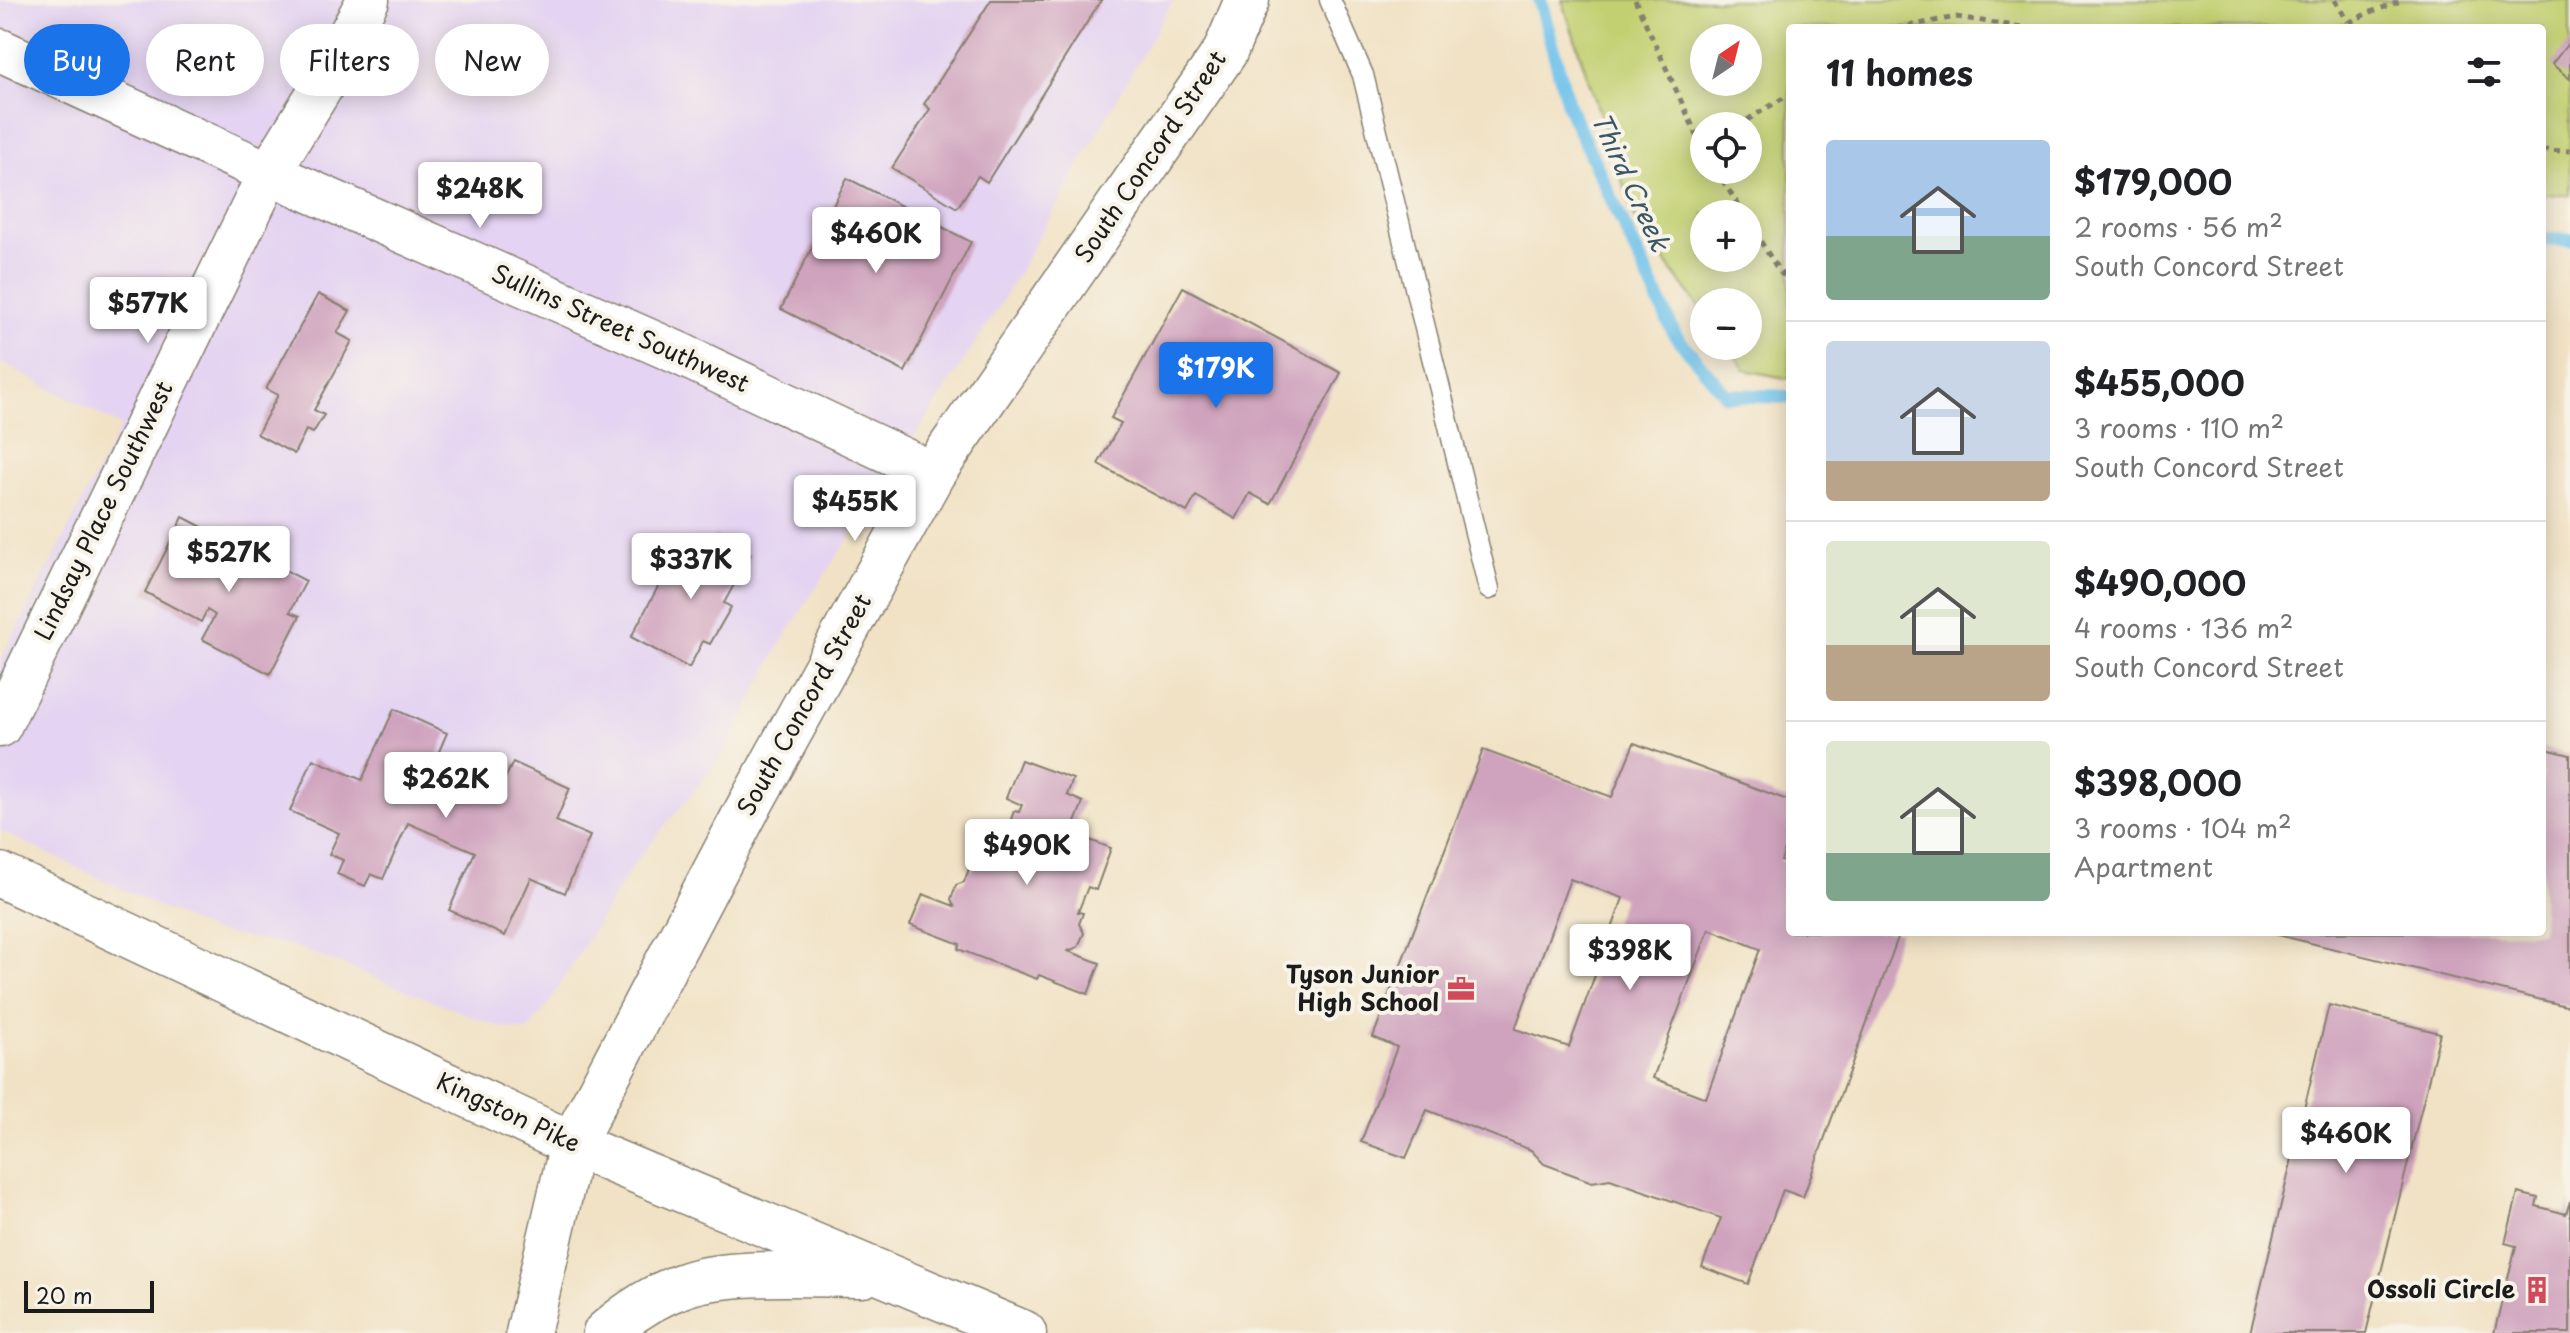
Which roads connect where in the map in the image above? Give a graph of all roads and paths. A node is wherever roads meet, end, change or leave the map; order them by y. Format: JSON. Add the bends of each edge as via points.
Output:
{"nodes":[{"id":1,"x":368,"y":0,"type":"edge"},
{"id":2,"x":1247,"y":0,"type":"edge"},
{"id":3,"x":1330,"y":0,"type":"edge"},
{"id":4,"x":1635,"y":0,"type":"edge"},
{"id":5,"x":2335,"y":0,"type":"edge"},
{"id":6,"x":2404,"y":0,"type":"edge"},
{"id":7,"x":2348,"y":22,"type":"junction"},
{"id":8,"x":1918,"y":24,"type":"edge"},
{"id":9,"x":2002,"y":24,"type":"edge"},
{"id":10,"x":2345,"y":24,"type":"edge"},
{"id":11,"x":0,"y":50,"type":"edge"},
{"id":12,"x":1786,"y":96,"type":"edge"},
{"id":13,"x":1760,"y":112,"type":"edge"},
{"id":14,"x":1690,"y":120,"type":"edge"},
{"id":15,"x":2546,"y":150,"type":"edge"},
{"id":16,"x":2570,"y":151,"type":"edge"},
{"id":17,"x":269,"y":173,"type":"junction"},
{"id":18,"x":1762,"y":244,"type":"edge"},
{"id":19,"x":1786,"y":277,"type":"edge"},
{"id":20,"x":933,"y":473,"type":"junction"},
{"id":21,"x":1489,"y":589,"type":"dead end"},
{"id":22,"x":0,"y":726,"type":"edge"},
{"id":23,"x":0,"y":875,"type":"edge"},
{"id":24,"x":572,"y":1144,"type":"junction"},
{"id":25,"x":881,"y":1274,"type":"junction"},
{"id":26,"x":528,"y":1333,"type":"edge"},
{"id":27,"x":605,"y":1333,"type":"edge"},
{"id":28,"x":1024,"y":1333,"type":"edge"}],
"edges":[{"from":1,"to":17,"type":"street","name":"Lindsay Place Southwest"},
{"from":2,"to":20,"type":"main road","name":"South Concord Street","via":[[1225,52]]},
{"from":3,"to":21,"type":"lane","via":[[1363,75]]},
{"from":4,"to":14,"type":"path"},
{"from":5,"to":7,"type":"path"},
{"from":6,"to":7,"type":"path"},
{"from":7,"to":10,"type":"path"},
{"from":8,"to":9,"type":"path","via":[[1956,17]]},
{"from":11,"to":17,"type":"street","name":"Sullins Street Southwest"},
{"from":12,"to":13,"type":"path"},
{"from":15,"to":16,"type":"path"},
{"from":17,"to":20,"type":"street","name":"Sullins Street Southwest","via":[[678,353]]},
{"from":17,"to":22,"type":"street","name":"Lindsay Place Southwest"},
{"from":18,"to":19,"type":"path"},
{"from":20,"to":24,"type":"main road","name":"South Concord Street","via":[[747,810]]},
{"from":23,"to":24,"type":"main road","name":"Kingston Pike"},
{"from":24,"to":25,"type":"main road","name":"Kingston Pike"},
{"from":24,"to":26,"type":"main road","name":"South Concord Street"},
{"from":25,"to":27,"type":"main road","via":[[732,1277],[686,1284],[653,1298]]},
{"from":25,"to":28,"type":"main road","name":"Kingston Pike"}]}
